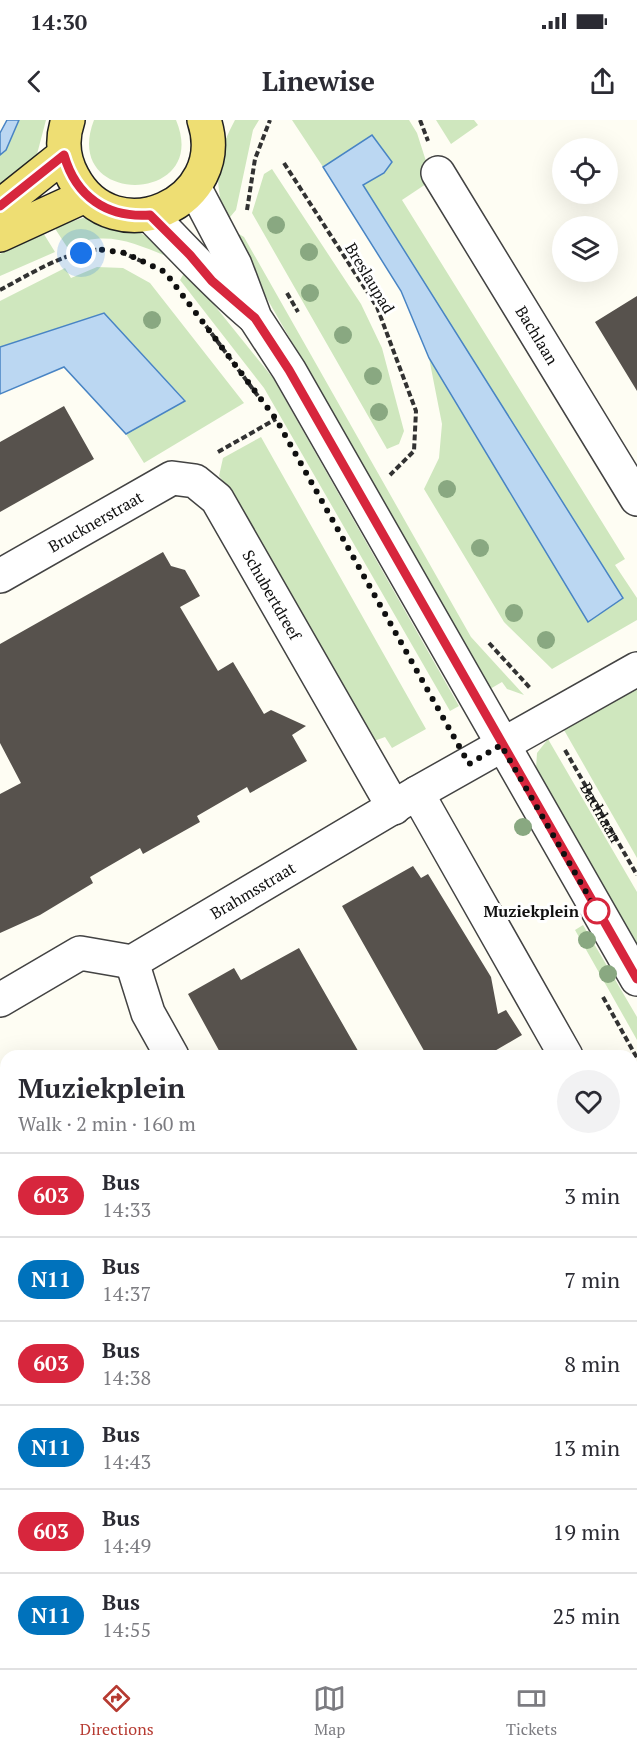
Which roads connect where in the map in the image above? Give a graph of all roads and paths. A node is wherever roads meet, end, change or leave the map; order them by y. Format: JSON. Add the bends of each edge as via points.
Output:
{"nodes":[{"id":1,"x":68,"y":120,"type":"edge"},
{"id":2,"x":208,"y":122,"type":"edge"},
{"id":3,"x":64,"y":155,"type":"junction"},
{"id":4,"x":284,"y":163,"type":"dead end"},
{"id":5,"x":438,"y":173,"type":"dead end"},
{"id":6,"x":194,"y":187,"type":"junction"},
{"id":7,"x":86,"y":196,"type":"junction"},
{"id":8,"x":0,"y":206,"type":"edge"},
{"id":9,"x":150,"y":215,"type":"junction"},
{"id":10,"x":0,"y":235,"type":"edge"},
{"id":11,"x":106,"y":250,"type":"dead end"},
{"id":12,"x":116,"y":252,"type":"dead end"},
{"id":13,"x":145,"y":262,"type":"dead end"},
{"id":14,"x":0,"y":290,"type":"edge"},
{"id":15,"x":200,"y":318,"type":"dead end"},
{"id":16,"x":255,"y":318,"type":"junction"},
{"id":17,"x":262,"y":401,"type":"dead end"},
{"id":18,"x":269,"y":410,"type":"dead end"},
{"id":19,"x":276,"y":419,"type":"junction"},
{"id":20,"x":282,"y":430,"type":"dead end"},
{"id":21,"x":390,"y":476,"type":"dead end"},
{"id":22,"x":195,"y":481,"type":"junction"},
{"id":23,"x":637,"y":499,"type":"edge"},
{"id":24,"x":0,"y":576,"type":"edge"},
{"id":25,"x":637,"y":669,"type":"edge"},
{"id":26,"x":548,"y":720,"type":"junction"},
{"id":27,"x":501,"y":745,"type":"junction"},
{"id":28,"x":406,"y":800,"type":"junction"},
{"id":29,"x":637,"y":875,"type":"edge"},
{"id":30,"x":132,"y":962,"type":"junction"},
{"id":31,"x":637,"y":979,"type":"edge"},
{"id":32,"x":0,"y":1000,"type":"edge"},
{"id":33,"x":169,"y":1050,"type":"edge"},
{"id":34,"x":562,"y":1050,"type":"edge"}],
"edges":[{"from":1,"to":3,"type":"main road"},
{"from":2,"to":6,"type":"main road","via":[[206,164]]},
{"from":3,"to":7,"type":"main road"},
{"from":3,"to":8,"type":"main road"},
{"from":4,"to":21,"type":"path","name":"Breslaupad","via":[[377,307],[416,411],[414,451]]},
{"from":5,"to":23,"type":"street","name":"Bachlaan"},
{"from":6,"to":9,"type":"main road","via":[[174,205]]},
{"from":6,"to":16,"type":"street","via":[[235,265]]},
{"from":7,"to":9,"type":"main road","via":[[115,213]]},
{"from":7,"to":10,"type":"main road"},
{"from":9,"to":16,"type":"street","via":[[212,281]]},
{"from":11,"to":14,"type":"path","via":[[65,258]]},
{"from":12,"to":13,"type":"path"},
{"from":15,"to":17,"type":"path"},
{"from":16,"to":27,"type":"street","via":[[289,370]]},
{"from":18,"to":19,"type":"path"},
{"from":19,"to":20,"type":"path"},
{"from":19,"to":22,"type":"path","via":[[201,462]]},
{"from":22,"to":24,"type":"street","name":"Brucknerstraat","via":[[172,478]]},
{"from":22,"to":28,"type":"street","name":"Schubertdreef","via":[[217,499]]},
{"from":25,"to":26,"type":"street"},
{"from":26,"to":27,"type":"street"},
{"from":26,"to":29,"type":"path","name":"Bachlaan"},
{"from":27,"to":28,"type":"street","name":"Brahmsstraat"},
{"from":27,"to":31,"type":"street"},
{"from":28,"to":30,"type":"street","name":"Brahmsstraat"},
{"from":28,"to":34,"type":"street","name":"Schubertdreef"},
{"from":30,"to":32,"type":"street","via":[[80,953]]},
{"from":30,"to":33,"type":"street","via":[[148,1013]]}]}
